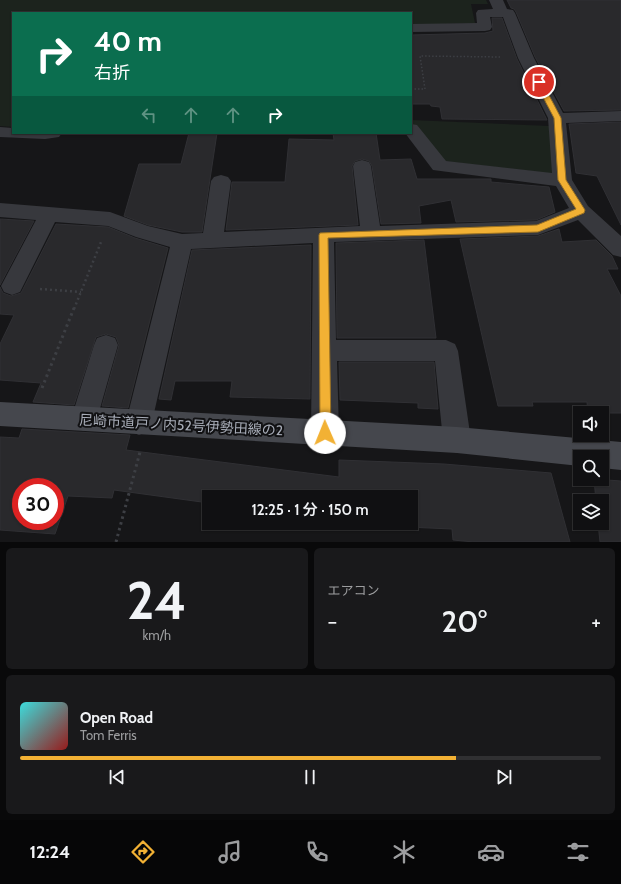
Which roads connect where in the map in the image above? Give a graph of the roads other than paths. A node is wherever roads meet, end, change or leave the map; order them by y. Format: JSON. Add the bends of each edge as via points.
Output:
{"nodes":[{"id":1,"x":499,"y":6,"type":"edge"},
{"id":2,"x":412,"y":28,"type":"edge"},
{"id":3,"x":621,"y":116,"type":"edge"},
{"id":4,"x":557,"y":118,"type":"junction"},
{"id":5,"x":412,"y":130,"type":"edge"},
{"id":6,"x":0,"y":132,"type":"edge"},
{"id":7,"x":12,"y":133,"type":"edge"},
{"id":8,"x":362,"y":166,"type":"dead end"},
{"id":9,"x":562,"y":180,"type":"junction"},
{"id":10,"x":220,"y":181,"type":"dead end"},
{"id":11,"x":0,"y":210,"type":"edge"},
{"id":12,"x":581,"y":210,"type":"junction"},
{"id":13,"x":49,"y":214,"type":"junction"},
{"id":14,"x":371,"y":234,"type":"junction"},
{"id":15,"x":323,"y":235,"type":"junction"},
{"id":16,"x":212,"y":241,"type":"junction"},
{"id":17,"x":182,"y":242,"type":"junction"},
{"id":18,"x":621,"y":249,"type":"edge"},
{"id":19,"x":12,"y":286,"type":"dead end"},
{"id":20,"x":106,"y":344,"type":"dead end"},
{"id":21,"x":324,"y":350,"type":"junction"},
{"id":22,"x":0,"y":414,"type":"edge"},
{"id":23,"x":84,"y":419,"type":"junction"},
{"id":24,"x":144,"y":422,"type":"junction"},
{"id":25,"x":325,"y":433,"type":"junction"},
{"id":26,"x":457,"y":440,"type":"junction"},
{"id":27,"x":621,"y":456,"type":"edge"}],
"edges":[{"from":1,"to":2,"type":"street","via":[[483,13],[485,27]]},
{"from":1,"to":4,"type":"street","via":[[508,13],[526,58]]},
{"from":3,"to":4,"type":"street"},
{"from":4,"to":9,"type":"street"},
{"from":5,"to":9,"type":"street","via":[[440,166]]},
{"from":6,"to":7,"type":"street"},
{"from":8,"to":14,"type":"street"},
{"from":9,"to":12,"type":"street"},
{"from":10,"to":16,"type":"street"},
{"from":11,"to":13,"type":"street"},
{"from":12,"to":14,"type":"street","via":[[538,228]]},
{"from":12,"to":18,"type":"street"},
{"from":13,"to":17,"type":"street","via":[[110,219],[143,232]]},
{"from":13,"to":19,"type":"street"},
{"from":14,"to":15,"type":"street"},
{"from":15,"to":16,"type":"street"},
{"from":15,"to":21,"type":"street"},
{"from":16,"to":17,"type":"street"},
{"from":17,"to":24,"type":"street"},
{"from":20,"to":23,"type":"street"},
{"from":21,"to":25,"type":"street"},
{"from":21,"to":26,"type":"street","via":[[446,351]]},
{"from":22,"to":23,"type":"street","name":"尼崎市道戸ノ内52号伊勢田線の2"},
{"from":23,"to":24,"type":"street","name":"尼崎市道戸ノ内52号伊勢田線の2"},
{"from":24,"to":25,"type":"street","name":"尼崎市道戸ノ内52号伊勢田線の2"},
{"from":25,"to":26,"type":"street","name":"尼崎市道戸ノ内52号伊勢田線の2"},
{"from":26,"to":27,"type":"street","name":"尼崎市道戸ノ内52号伊勢田線の2"}]}
